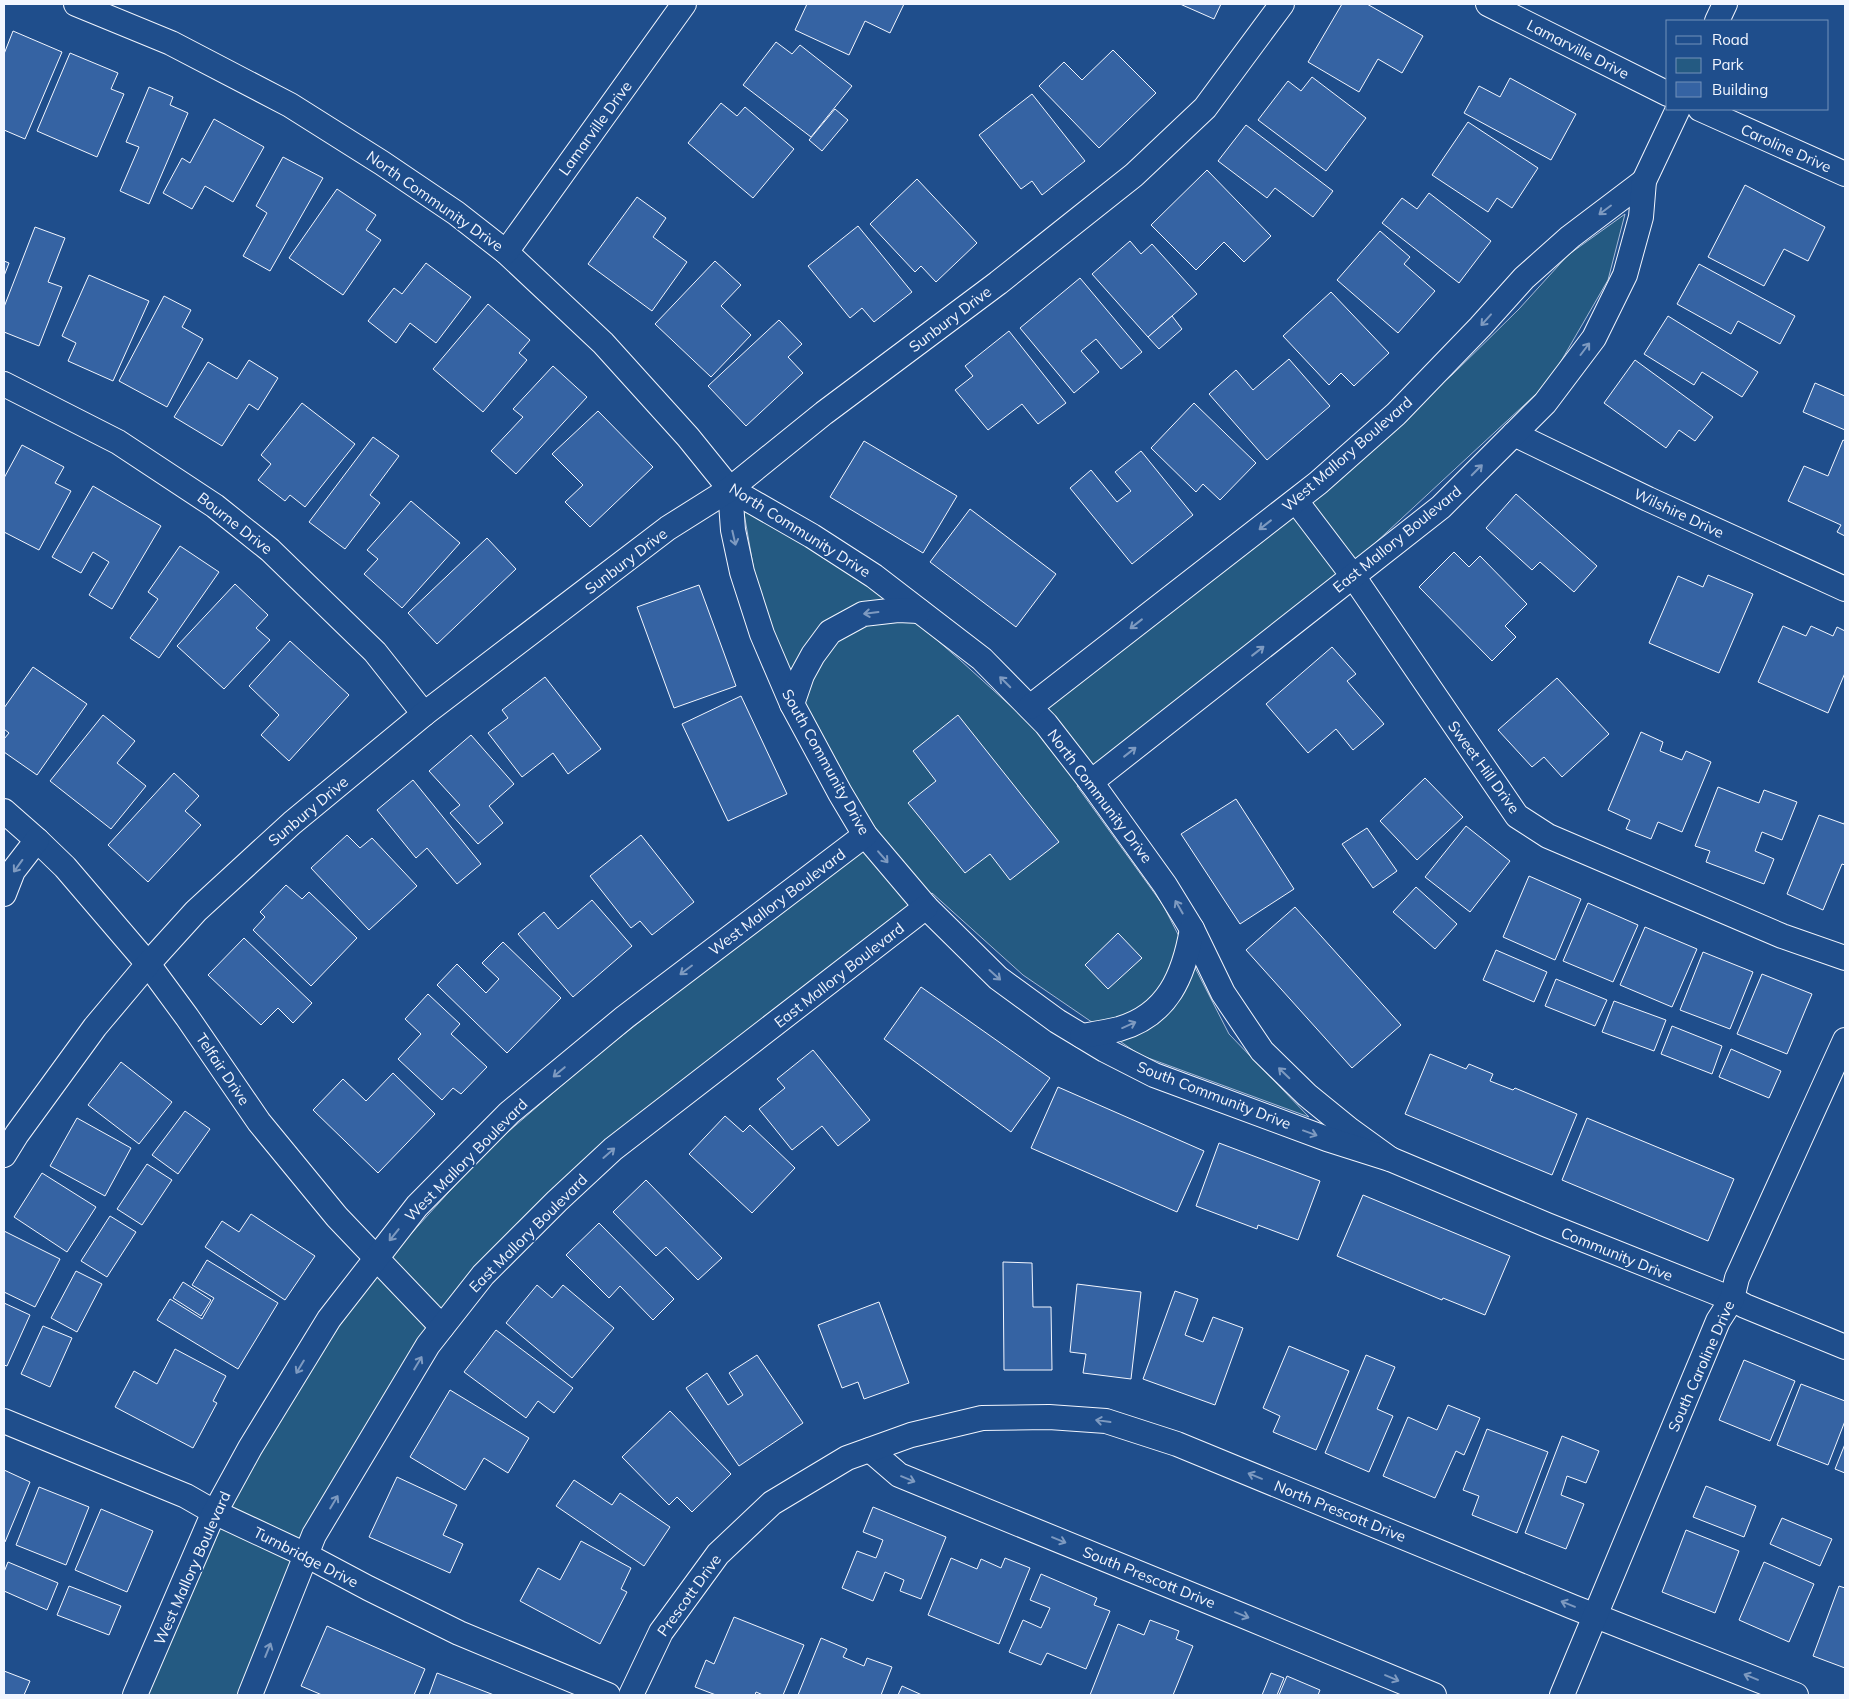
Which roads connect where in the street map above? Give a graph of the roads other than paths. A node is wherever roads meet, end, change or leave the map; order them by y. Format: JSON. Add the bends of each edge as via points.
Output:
{"nodes":[{"id":1,"x":76,"y":4,"type":"edge"},
{"id":2,"x":684,"y":4,"type":"edge"},
{"id":3,"x":1282,"y":4,"type":"edge"},
{"id":4,"x":1488,"y":4,"type":"edge"},
{"id":5,"x":1724,"y":4,"type":"edge"},
{"id":6,"x":1717,"y":20,"type":"edge"},
{"id":7,"x":1666,"y":93,"type":"edge"},
{"id":8,"x":1678,"y":110,"type":"edge"},
{"id":9,"x":1702,"y":110,"type":"edge"},
{"id":10,"x":1845,"y":174,"type":"edge"},
{"id":11,"x":1644,"y":180,"type":"junction"},
{"id":12,"x":506,"y":252,"type":"junction"},
{"id":13,"x":4,"y":384,"type":"edge"},
{"id":14,"x":1514,"y":434,"type":"junction"},
{"id":15,"x":730,"y":489,"type":"junction"},
{"id":16,"x":1296,"y":501,"type":"junction"},
{"id":17,"x":1352,"y":576,"type":"junction"},
{"id":18,"x":1845,"y":589,"type":"edge"},
{"id":19,"x":919,"y":611,"type":"junction"},
{"id":20,"x":792,"y":704,"type":"junction"},
{"id":21,"x":1030,"y":706,"type":"junction"},
{"id":22,"x":424,"y":714,"type":"junction"},
{"id":23,"x":1091,"y":782,"type":"junction"},
{"id":24,"x":4,"y":811,"type":"edge"},
{"id":25,"x":865,"y":835,"type":"junction"},
{"id":26,"x":37,"y":840,"type":"junction"},
{"id":27,"x":4,"y":894,"type":"edge"},
{"id":28,"x":926,"y":907,"type":"junction"},
{"id":29,"x":1192,"y":930,"type":"junction"},
{"id":30,"x":1845,"y":958,"type":"edge"},
{"id":31,"x":148,"y":964,"type":"junction"},
{"id":32,"x":1082,"y":1036,"type":"junction"},
{"id":33,"x":1845,"y":1040,"type":"edge"},
{"id":34,"x":4,"y":1155,"type":"edge"},
{"id":35,"x":1390,"y":1159,"type":"junction"},
{"id":36,"x":376,"y":1258,"type":"junction"},
{"id":37,"x":1732,"y":1299,"type":"junction"},
{"id":38,"x":442,"y":1327,"type":"junction"},
{"id":39,"x":1845,"y":1347,"type":"edge"},
{"id":40,"x":4,"y":1421,"type":"edge"},
{"id":41,"x":870,"y":1450,"type":"junction"},
{"id":42,"x":214,"y":1512,"type":"junction"},
{"id":43,"x":306,"y":1555,"type":"junction"},
{"id":44,"x":1595,"y":1616,"type":"junction"},
{"id":45,"x":135,"y":1695,"type":"edge"},
{"id":46,"x":250,"y":1695,"type":"edge"},
{"id":47,"x":608,"y":1695,"type":"edge"},
{"id":48,"x":631,"y":1695,"type":"edge"},
{"id":49,"x":1434,"y":1695,"type":"edge"},
{"id":50,"x":1562,"y":1695,"type":"edge"},
{"id":51,"x":1796,"y":1695,"type":"edge"}],
"edges":[{"from":1,"to":12,"type":"street","name":"North Community Drive","via":[[171,44],[290,105],[413,183]]},
{"from":2,"to":12,"type":"street","name":"Lamarville Drive"},
{"from":3,"to":15,"type":"street","name":"Sunbury Drive","via":[[1205,108],[1134,176],[824,413]]},
{"from":4,"to":7,"type":"street","name":"Lamarville Drive"},
{"from":5,"to":6,"type":"street"},
{"from":8,"to":11,"type":"street"},
{"from":9,"to":10,"type":"street","name":"Caroline Drive"},
{"from":14,"to":11,"type":"street","name":"East Mallory Boulevard","one_way":true,"via":[[1545,403],[1594,338],[1626,275],[1640,217]]},
{"from":11,"to":16,"type":"street","name":"West Mallory Boulevard","one_way":true,"via":[[1570,237],[1524,278],[1396,414]]},
{"from":12,"to":15,"type":"street","name":"North Community Drive","via":[[603,344],[688,437]]},
{"from":13,"to":22,"type":"street","name":"Bourne Drive","via":[[118,442],[215,506],[270,550],[375,652]]},
{"from":17,"to":14,"type":"street","name":"East Mallory Boulevard","one_way":true,"via":[[1441,507]]},
{"from":14,"to":18,"type":"street","name":"Wilshire Drive"},
{"from":15,"to":19,"type":"street","name":"North Community Drive","via":[[812,536]]},
{"from":15,"to":20,"type":"street","name":"South Community Drive","one_way":true,"via":[[733,530],[742,572],[762,634]]},
{"from":15,"to":22,"type":"street","name":"Sunbury Drive","via":[[668,528]]},
{"from":16,"to":17,"type":"street","name":"Sweet Hill Drive"},
{"from":16,"to":21,"type":"street","name":"West Mallory Boulevard","one_way":true},
{"from":23,"to":17,"type":"street","name":"East Mallory Boulevard","one_way":true},
{"from":17,"to":30,"type":"street","name":"Sweet Hill Drive","via":[[1517,816],[1548,836],[1782,936]]},
{"from":19,"to":20,"type":"street","one_way":true,"via":[[863,614],[830,632],[813,654]]},
{"from":21,"to":19,"type":"street","name":"North Community Drive","one_way":true,"via":[[982,659]]},
{"from":20,"to":25,"type":"street","name":"South Community Drive"},
{"from":21,"to":23,"type":"street","name":"North Community Drive"},
{"from":22,"to":31,"type":"street","name":"Sunbury Drive","via":[[292,823],[196,911]]},
{"from":29,"to":23,"type":"street","name":"North Community Drive","one_way":true,"via":[[1165,885]]},
{"from":24,"to":26,"type":"street","name":"Telfair Drive"},
{"from":25,"to":28,"type":"street","name":"South Community Drive","one_way":true},
{"from":25,"to":36,"type":"street","name":"West Mallory Boulevard","one_way":true,"via":[[625,1017],[510,1113],[418,1206]]},
{"from":26,"to":27,"type":"street","one_way":true,"via":[[13,872]]},
{"from":26,"to":31,"type":"street","name":"Telfair Drive","via":[[65,867]]},
{"from":28,"to":32,"type":"street","name":"South Community Drive","one_way":true,"via":[[998,978]]},
{"from":38,"to":28,"type":"street","name":"East Mallory Boulevard","one_way":true,"via":[[483,1275],[556,1201],[613,1150]]},
{"from":32,"to":29,"type":"street","one_way":true,"via":[[1120,1028],[1146,1017],[1166,1000],[1180,976]]},
{"from":35,"to":29,"type":"street","name":"North Community Drive","one_way":true,"via":[[1307,1095],[1262,1051],[1223,993]]},
{"from":31,"to":34,"type":"street","name":"Sunbury Drive","via":[[95,1027]]},
{"from":31,"to":36,"type":"street","name":"Telfair Drive","via":[[259,1122]]},
{"from":32,"to":35,"type":"street","name":"South Community Drive","one_way":true,"via":[[1154,1075]]},
{"from":33,"to":37,"type":"street","name":"South Caroline Drive","via":[[1737,1278]]},
{"from":35,"to":37,"type":"street","name":"Community Drive"},
{"from":36,"to":38,"type":"street","name":"Telfair Drive"},
{"from":36,"to":42,"type":"street","name":"West Mallory Boulevard","one_way":true,"via":[[329,1319]]},
{"from":37,"to":39,"type":"street","name":"Community Drive"},
{"from":37,"to":44,"type":"street","name":"South Caroline Drive","via":[[1718,1321]]},
{"from":43,"to":38,"type":"street","name":"East Mallory Boulevard","one_way":true,"via":[[319,1527]]},
{"from":40,"to":42,"type":"street","name":"Turnbridge Drive","via":[[186,1496]]},
{"from":44,"to":41,"type":"street","name":"North Prescott Drive","one_way":true,"via":[[1177,1444],[1106,1421],[1049,1417],[982,1418],[911,1435]]},
{"from":41,"to":48,"type":"street","name":"Prescott Drive","via":[[847,1458],[772,1503],[718,1554],[661,1632]]},
{"from":41,"to":49,"type":"street","name":"South Prescott Drive","one_way":true,"via":[[899,1476]]},
{"from":42,"to":43,"type":"street","name":"Turnbridge Drive"},
{"from":42,"to":45,"type":"street","name":"West Mallory Boulevard"},
{"from":46,"to":43,"type":"street","name":"East Mallory Boulevard","one_way":true},
{"from":43,"to":47,"type":"street","name":"Turnbridge Drive","via":[[458,1632]]},
{"from":44,"to":50,"type":"street","name":"South Caroline Drive"},
{"from":51,"to":44,"type":"street","name":"North Prescott Drive","one_way":true}]}
